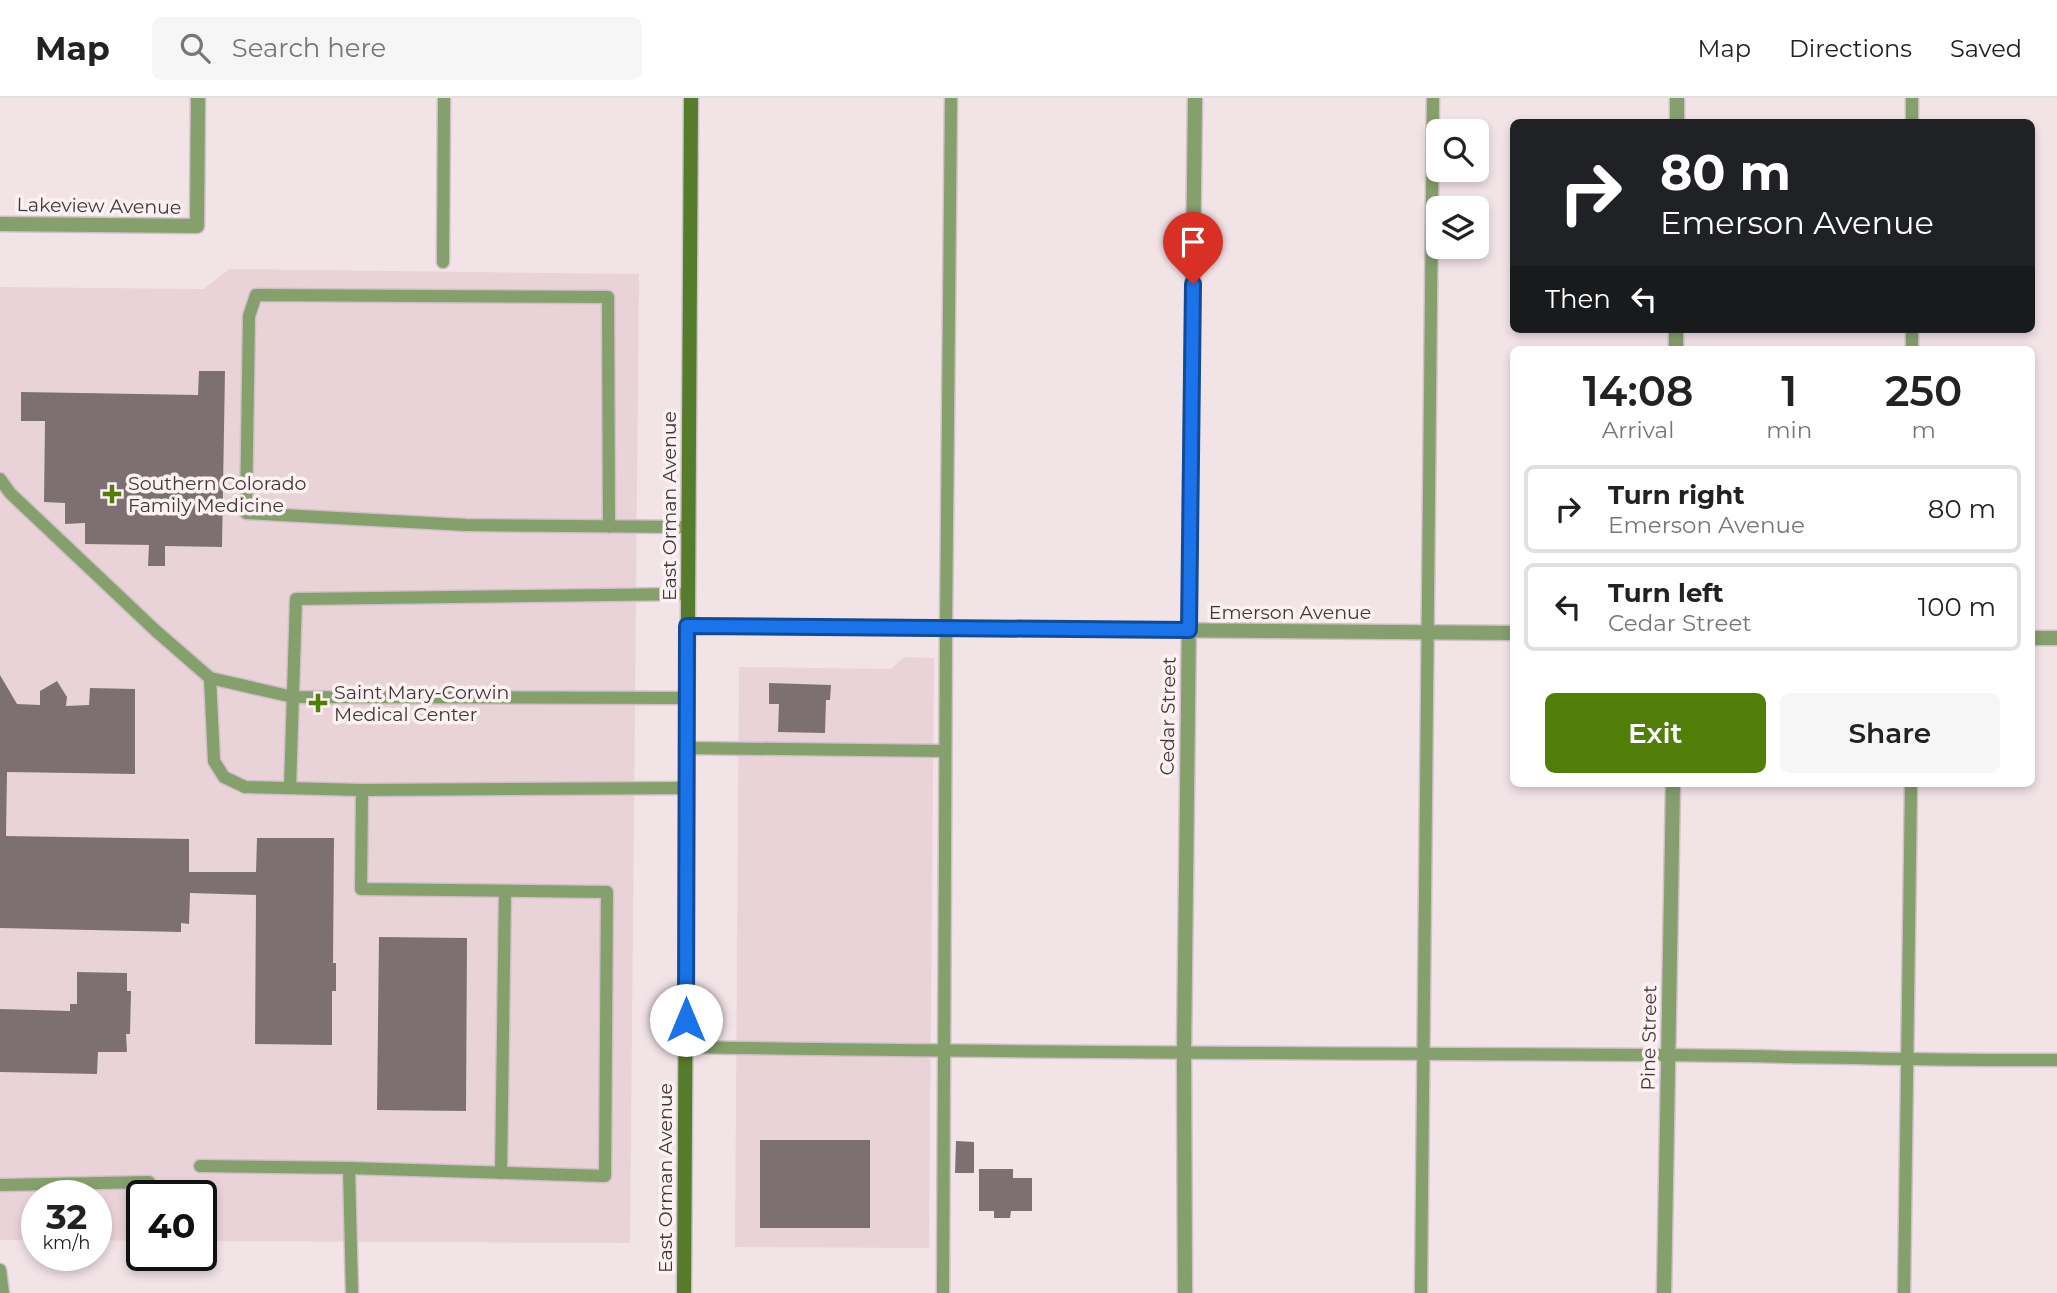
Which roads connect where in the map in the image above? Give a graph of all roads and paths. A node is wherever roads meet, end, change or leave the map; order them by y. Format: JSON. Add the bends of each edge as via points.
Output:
{"nodes":[{"id":1,"x":198,"y":98,"type":"edge"},
{"id":2,"x":444,"y":98,"type":"edge"},
{"id":3,"x":691,"y":98,"type":"edge"},
{"id":4,"x":951,"y":98,"type":"edge"},
{"id":5,"x":1195,"y":98,"type":"edge"},
{"id":6,"x":1433,"y":98,"type":"edge"},
{"id":7,"x":1676,"y":98,"type":"edge"},
{"id":8,"x":1912,"y":98,"type":"edge"},
{"id":9,"x":1676,"y":119,"type":"edge"},
{"id":10,"x":1912,"y":119,"type":"edge"},
{"id":11,"x":0,"y":224,"type":"edge"},
{"id":12,"x":443,"y":262,"type":"dead end"},
{"id":13,"x":0,"y":479,"type":"edge"},
{"id":14,"x":609,"y":527,"type":"junction"},
{"id":15,"x":688,"y":527,"type":"junction"},
{"id":16,"x":687,"y":594,"type":"junction"},
{"id":17,"x":687,"y":626,"type":"junction"},
{"id":18,"x":946,"y":628,"type":"junction"},
{"id":19,"x":1189,"y":630,"type":"junction"},
{"id":20,"x":1429,"y":632,"type":"junction"},
{"id":21,"x":1510,"y":633,"type":"edge"},
{"id":22,"x":2035,"y":638,"type":"edge"},
{"id":23,"x":2057,"y":638,"type":"edge"},
{"id":24,"x":210,"y":678,"type":"junction"},
{"id":25,"x":293,"y":697,"type":"junction"},
{"id":26,"x":687,"y":698,"type":"junction"},
{"id":27,"x":687,"y":748,"type":"junction"},
{"id":28,"x":945,"y":751,"type":"junction"},
{"id":29,"x":1673,"y":787,"type":"edge"},
{"id":30,"x":1911,"y":787,"type":"edge"},
{"id":31,"x":290,"y":788,"type":"junction"},
{"id":32,"x":686,"y":788,"type":"junction"},
{"id":33,"x":362,"y":790,"type":"junction"},
{"id":34,"x":505,"y":891,"type":"junction"},
{"id":35,"x":686,"y":1047,"type":"junction"},
{"id":36,"x":944,"y":1052,"type":"junction"},
{"id":37,"x":1184,"y":1053,"type":"junction"},
{"id":38,"x":1424,"y":1055,"type":"junction"},
{"id":39,"x":1668,"y":1055,"type":"junction"},
{"id":40,"x":2057,"y":1060,"type":"edge"},
{"id":41,"x":1908,"y":1061,"type":"junction"},
{"id":42,"x":200,"y":1166,"type":"dead end"},
{"id":43,"x":349,"y":1168,"type":"junction"},
{"id":44,"x":501,"y":1173,"type":"junction"},
{"id":45,"x":126,"y":1182,"type":"edge"},
{"id":46,"x":0,"y":1185,"type":"edge"},
{"id":47,"x":0,"y":1270,"type":"edge"},
{"id":48,"x":3,"y":1293,"type":"edge"},
{"id":49,"x":352,"y":1293,"type":"edge"},
{"id":50,"x":684,"y":1293,"type":"edge"},
{"id":51,"x":943,"y":1293,"type":"edge"},
{"id":52,"x":1185,"y":1293,"type":"edge"},
{"id":53,"x":1421,"y":1293,"type":"edge"},
{"id":54,"x":1664,"y":1293,"type":"edge"},
{"id":55,"x":1904,"y":1293,"type":"edge"}],
"edges":[{"from":1,"to":11,"type":"street","name":"Lakeview Avenue","via":[[197,226]]},
{"from":2,"to":12,"type":"lane"},
{"from":3,"to":15,"type":"street","name":"East Orman Avenue"},
{"from":4,"to":18,"type":"lane"},
{"from":5,"to":19,"type":"street","name":"Cedar Street"},
{"from":6,"to":20,"type":"lane"},
{"from":7,"to":9,"type":"street"},
{"from":8,"to":10,"type":"lane"},
{"from":13,"to":24,"type":"lane"},
{"from":14,"to":14,"type":"lane","via":[[466,525],[247,513],[249,316],[256,295],[608,297]]},
{"from":14,"to":15,"type":"lane"},
{"from":15,"to":16,"type":"street","name":"East Orman Avenue"},
{"from":16,"to":17,"type":"street","name":"East Orman Avenue"},
{"from":16,"to":25,"type":"lane","via":[[296,599]]},
{"from":17,"to":18,"type":"street","name":"Emerson Avenue"},
{"from":17,"to":26,"type":"street","name":"East Orman Avenue"},
{"from":18,"to":19,"type":"street","name":"Emerson Avenue"},
{"from":18,"to":28,"type":"lane"},
{"from":19,"to":20,"type":"street","name":"Emerson Avenue"},
{"from":19,"to":37,"type":"street","name":"Cedar Street"},
{"from":20,"to":21,"type":"street","name":"Emerson Avenue"},
{"from":20,"to":38,"type":"lane"},
{"from":22,"to":23,"type":"street"},
{"from":24,"to":25,"type":"lane"},
{"from":24,"to":31,"type":"lane","via":[[214,761],[224,777],[245,787]]},
{"from":25,"to":26,"type":"lane"},
{"from":25,"to":31,"type":"lane"},
{"from":26,"to":27,"type":"street","name":"East Orman Avenue"},
{"from":27,"to":28,"type":"lane"},
{"from":27,"to":32,"type":"street","name":"East Orman Avenue"},
{"from":28,"to":36,"type":"lane"},
{"from":29,"to":39,"type":"street","name":"Pine Street"},
{"from":30,"to":41,"type":"lane"},
{"from":31,"to":33,"type":"lane"},
{"from":32,"to":33,"type":"lane"},
{"from":32,"to":35,"type":"street","name":"East Orman Avenue"},
{"from":33,"to":34,"type":"lane","via":[[361,889]]},
{"from":34,"to":44,"type":"lane"},
{"from":34,"to":44,"type":"lane","via":[[607,892],[605,1176]]},
{"from":35,"to":36,"type":"lane"},
{"from":35,"to":50,"type":"street","name":"East Orman Avenue"},
{"from":36,"to":37,"type":"lane"},
{"from":36,"to":51,"type":"lane"},
{"from":37,"to":38,"type":"lane"},
{"from":37,"to":52,"type":"street","name":"Cedar Street"},
{"from":38,"to":39,"type":"lane"},
{"from":38,"to":53,"type":"lane"},
{"from":39,"to":41,"type":"lane"},
{"from":39,"to":54,"type":"street","name":"Pine Street"},
{"from":40,"to":41,"type":"lane"},
{"from":41,"to":55,"type":"lane"},
{"from":42,"to":43,"type":"lane"},
{"from":43,"to":44,"type":"lane"},
{"from":43,"to":49,"type":"lane"},
{"from":45,"to":46,"type":"lane"},
{"from":47,"to":48,"type":"lane"}]}
